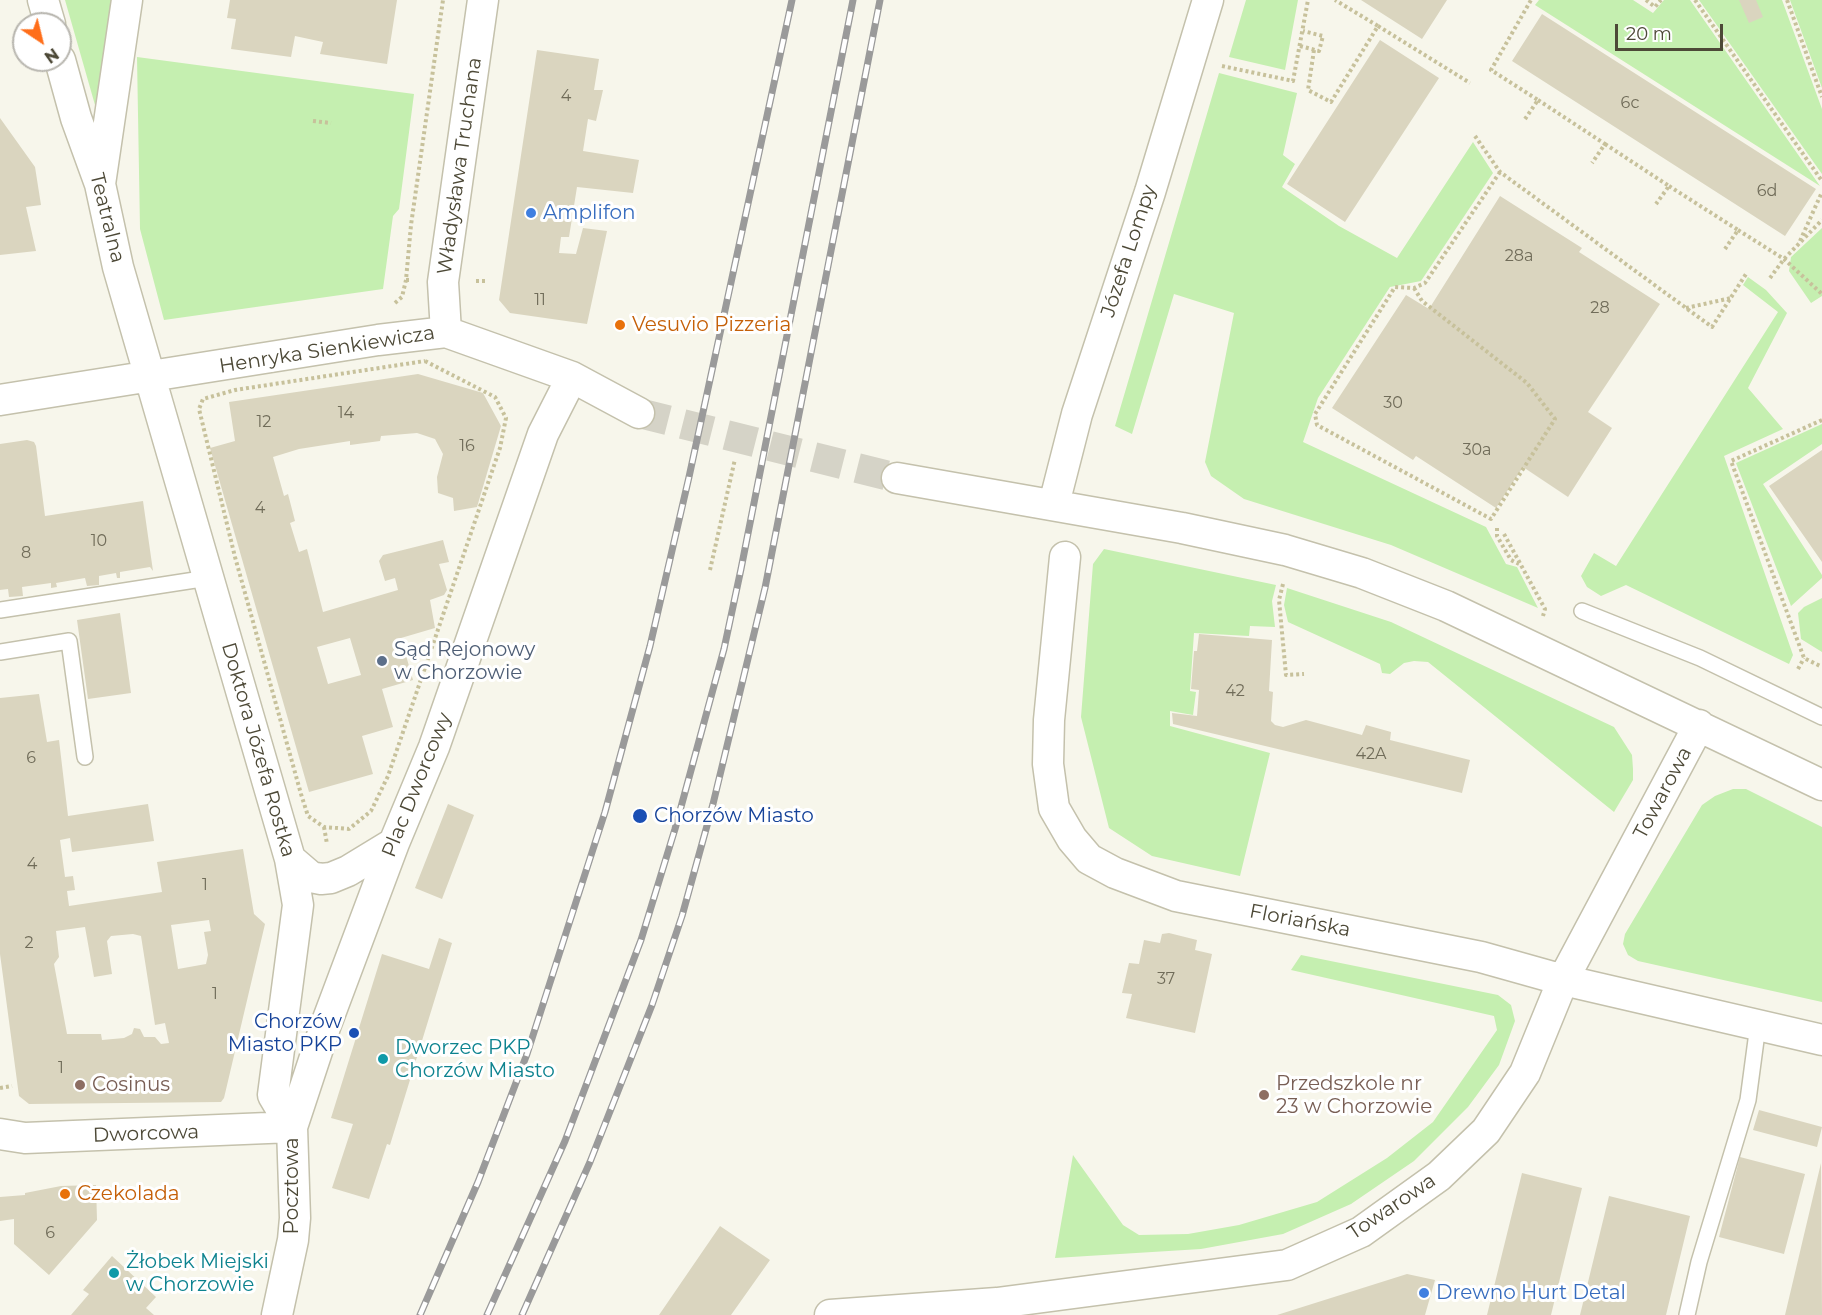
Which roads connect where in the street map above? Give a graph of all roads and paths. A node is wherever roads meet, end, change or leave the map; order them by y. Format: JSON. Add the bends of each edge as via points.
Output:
{"nodes":[{"id":1,"x":127,"y":0,"type":"edge"},
{"id":2,"x":483,"y":0,"type":"edge"},
{"id":3,"x":1208,"y":0,"type":"edge"},
{"id":4,"x":1308,"y":0,"type":"edge"},
{"id":5,"x":1335,"y":0,"type":"edge"},
{"id":6,"x":1531,"y":0,"type":"edge"},
{"id":7,"x":1646,"y":0,"type":"edge"},
{"id":8,"x":1661,"y":0,"type":"edge"},
{"id":9,"x":1695,"y":0,"type":"edge"},
{"id":10,"x":1787,"y":0,"type":"edge"},
{"id":11,"x":1378,"y":27,"type":"junction"},
{"id":12,"x":1303,"y":31,"type":"junction"},
{"id":13,"x":1300,"y":46,"type":"junction"},
{"id":14,"x":1314,"y":50,"type":"junction"},
{"id":15,"x":1216,"y":65,"type":"dead end"},
{"id":16,"x":63,"y":72,"type":"edge"},
{"id":17,"x":1470,"y":83,"type":"dead end"},
{"id":18,"x":1822,"y":97,"type":"edge"},
{"id":19,"x":1538,"y":100,"type":"junction"},
{"id":20,"x":1526,"y":119,"type":"dead end"},
{"id":21,"x":313,"y":121,"type":"dead end"},
{"id":22,"x":331,"y":123,"type":"dead end"},
{"id":23,"x":1474,"y":136,"type":"dead end"},
{"id":24,"x":1605,"y":144,"type":"junction"},
{"id":25,"x":1592,"y":163,"type":"dead end"},
{"id":26,"x":1500,"y":172,"type":"junction"},
{"id":27,"x":1822,"y":181,"type":"edge"},
{"id":28,"x":100,"y":184,"type":"junction"},
{"id":29,"x":1669,"y":186,"type":"junction"},
{"id":30,"x":1822,"y":192,"type":"edge"},
{"id":31,"x":1656,"y":204,"type":"dead end"},
{"id":32,"x":1822,"y":220,"type":"edge"},
{"id":33,"x":1738,"y":230,"type":"junction"},
{"id":34,"x":1799,"y":244,"type":"junction"},
{"id":35,"x":1725,"y":249,"type":"dead end"},
{"id":36,"x":1784,"y":259,"type":"junction"},
{"id":37,"x":1746,"y":274,"type":"dead end"},
{"id":38,"x":1770,"y":278,"type":"dead end"},
{"id":39,"x":1414,"y":288,"type":"junction"},
{"id":40,"x":1822,"y":294,"type":"edge"},
{"id":41,"x":1731,"y":297,"type":"junction"},
{"id":42,"x":1686,"y":308,"type":"junction"},
{"id":43,"x":446,"y":332,"type":"junction"},
{"id":44,"x":572,"y":376,"type":"junction"},
{"id":45,"x":150,"y":377,"type":"junction"},
{"id":46,"x":0,"y":400,"type":"edge"},
{"id":47,"x":639,"y":413,"type":"tunnel mouth"},
{"id":48,"x":1822,"y":420,"type":"edge"},
{"id":49,"x":735,"y":459,"type":"dead end"},
{"id":50,"x":897,"y":478,"type":"tunnel mouth"},
{"id":51,"x":1054,"y":504,"type":"junction"},
{"id":52,"x":1497,"y":528,"type":"dead end"},
{"id":53,"x":1504,"y":534,"type":"dead end"},
{"id":54,"x":235,"y":557,"type":"joint"},
{"id":55,"x":1065,"y":557,"type":"dead end"},
{"id":56,"x":1520,"y":564,"type":"junction"},
{"id":57,"x":710,"y":570,"type":"dead end"},
{"id":58,"x":208,"y":578,"type":"junction"},
{"id":59,"x":1283,"y":586,"type":"dead end"},
{"id":60,"x":0,"y":610,"type":"edge"},
{"id":61,"x":1582,"y":611,"type":"dead end"},
{"id":62,"x":1543,"y":620,"type":"dead end"},
{"id":63,"x":0,"y":652,"type":"edge"},
{"id":64,"x":1804,"y":658,"type":"junction"},
{"id":65,"x":1822,"y":667,"type":"edge"},
{"id":66,"x":1798,"y":669,"type":"dead end"},
{"id":67,"x":1304,"y":674,"type":"dead end"},
{"id":68,"x":1822,"y":717,"type":"edge"},
{"id":69,"x":1699,"y":725,"type":"junction"},
{"id":70,"x":85,"y":757,"type":"dead end"},
{"id":71,"x":1822,"y":785,"type":"edge"},
{"id":72,"x":394,"y":843,"type":"junction"},
{"id":73,"x":290,"y":859,"type":"junction"},
{"id":74,"x":1563,"y":980,"type":"junction"},
{"id":75,"x":1758,"y":1025,"type":"junction"},
{"id":76,"x":1822,"y":1040,"type":"edge"},
{"id":77,"x":12,"y":1086,"type":"dead end"},
{"id":78,"x":0,"y":1088,"type":"edge"},
{"id":79,"x":292,"y":1127,"type":"junction"},
{"id":80,"x":0,"y":1134,"type":"edge"},
{"id":81,"x":277,"y":1315,"type":"edge"},
{"id":82,"x":830,"y":1315,"type":"edge"},
{"id":83,"x":1687,"y":1315,"type":"edge"}],
"edges":[{"from":1,"to":28,"type":"street"},
{"from":2,"to":43,"type":"street","name":"Władysława Truchana","via":[[443,282]]},
{"from":3,"to":51,"type":"street","name":"Józefa Lompy","via":[[1077,414]]},
{"from":4,"to":12,"type":"path"},
{"from":5,"to":11,"type":"path"},
{"from":6,"to":19,"type":"path","via":[[1491,70]]},
{"from":7,"to":8,"type":"path","via":[[1655,7]]},
{"from":9,"to":27,"type":"path"},
{"from":10,"to":18,"type":"path"},
{"from":11,"to":14,"type":"path","via":[[1331,102],[1308,90]]},
{"from":11,"to":17,"type":"path"},
{"from":12,"to":13,"type":"path"},
{"from":12,"to":14,"type":"path","via":[[1323,36],[1319,51]]},
{"from":13,"to":14,"type":"path"},
{"from":13,"to":15,"type":"path","via":[[1293,81]]},
{"from":16,"to":28,"type":"street","name":"Teatralna"},
{"from":19,"to":20,"type":"path"},
{"from":19,"to":24,"type":"path"},
{"from":21,"to":22,"type":"path"},
{"from":23,"to":26,"type":"path"},
{"from":24,"to":25,"type":"path"},
{"from":24,"to":29,"type":"path"},
{"from":26,"to":39,"type":"path","via":[[1425,283]]},
{"from":26,"to":42,"type":"path"},
{"from":28,"to":45,"type":"street","name":"Teatralna","via":[[118,267]]},
{"from":29,"to":31,"type":"path"},
{"from":29,"to":33,"type":"path"},
{"from":30,"to":34,"type":"path"},
{"from":32,"to":34,"type":"path"},
{"from":33,"to":35,"type":"path"},
{"from":33,"to":36,"type":"path"},
{"from":34,"to":36,"type":"path"},
{"from":36,"to":38,"type":"path"},
{"from":36,"to":40,"type":"path"},
{"from":37,"to":41,"type":"path"},
{"from":39,"to":39,"type":"path","via":[[1395,287],[1315,414],[1317,425],[1491,519],[1555,419],[1527,383],[1422,301]]},
{"from":41,"to":42,"type":"path"},
{"from":41,"to":42,"type":"path","via":[[1712,327]]},
{"from":43,"to":44,"type":"street","name":"Henryka Sienkiewicza"},
{"from":43,"to":45,"type":"street","name":"Henryka Sienkiewicza"},
{"from":44,"to":47,"type":"street","name":"Henryka Sienkiewicza"},
{"from":44,"to":72,"type":"street","name":"Plac Dworcowy","via":[[543,434],[434,747]]},
{"from":45,"to":46,"type":"street","name":"Henryka Sienkiewicza"},
{"from":45,"to":58,"type":"street","name":"Doktora Józefa Rostka"},
{"from":48,"to":64,"type":"path","via":[[1731,461]]},
{"from":49,"to":57,"type":"path"},
{"from":50,"to":51,"type":"street"},
{"from":51,"to":69,"type":"street","via":[[1262,545],[1362,573],[1446,606]]},
{"from":52,"to":56,"type":"path","via":[[1497,536],[1510,560]]},
{"from":53,"to":56,"type":"path"},
{"from":54,"to":54,"type":"path","via":[[204,434],[199,409],[202,399],[235,390],[425,361],[495,398],[506,418],[500,448],[444,614],[388,776],[371,811],[349,829],[324,827],[308,816]]},
{"from":55,"to":74,"type":"street","name":"Floriańska","via":[[1048,720],[1048,764],[1054,808],[1089,859],[1176,896],[1481,957]]},
{"from":56,"to":62,"type":"path","via":[[1545,609]]},
{"from":58,"to":60,"type":"lane"},
{"from":58,"to":73,"type":"street","name":"Doktora Józefa Rostka"},
{"from":59,"to":67,"type":"path","via":[[1278,600],[1286,675]]},
{"from":61,"to":68,"type":"lane","via":[[1700,657]]},
{"from":63,"to":70,"type":"lane","via":[[69,641]]},
{"from":64,"to":65,"type":"path"},
{"from":64,"to":66,"type":"path"},
{"from":69,"to":71,"type":"street"},
{"from":69,"to":74,"type":"street","name":"Towarowa"},
{"from":72,"to":73,"type":"street","via":[[331,878],[311,877]]},
{"from":72,"to":79,"type":"street","name":"Plac Dworcowy"},
{"from":73,"to":79,"type":"street","name":"Doktora Józefa Rostka","via":[[298,905],[273,1095]]},
{"from":74,"to":75,"type":"street","name":"Floriańska"},
{"from":74,"to":82,"type":"street","name":"Towarowa","via":[[1524,1073],[1486,1131],[1439,1176],[1361,1232],[1287,1265],[997,1303]]},
{"from":75,"to":76,"type":"street","name":"Floriańska"},
{"from":75,"to":83,"type":"lane","via":[[1749,1100],[1699,1262]]},
{"from":77,"to":78,"type":"path"},
{"from":79,"to":80,"type":"street","name":"Dworcowa","via":[[25,1138]]},
{"from":79,"to":81,"type":"street","name":"Pocztowa","via":[[295,1218]]}]}
